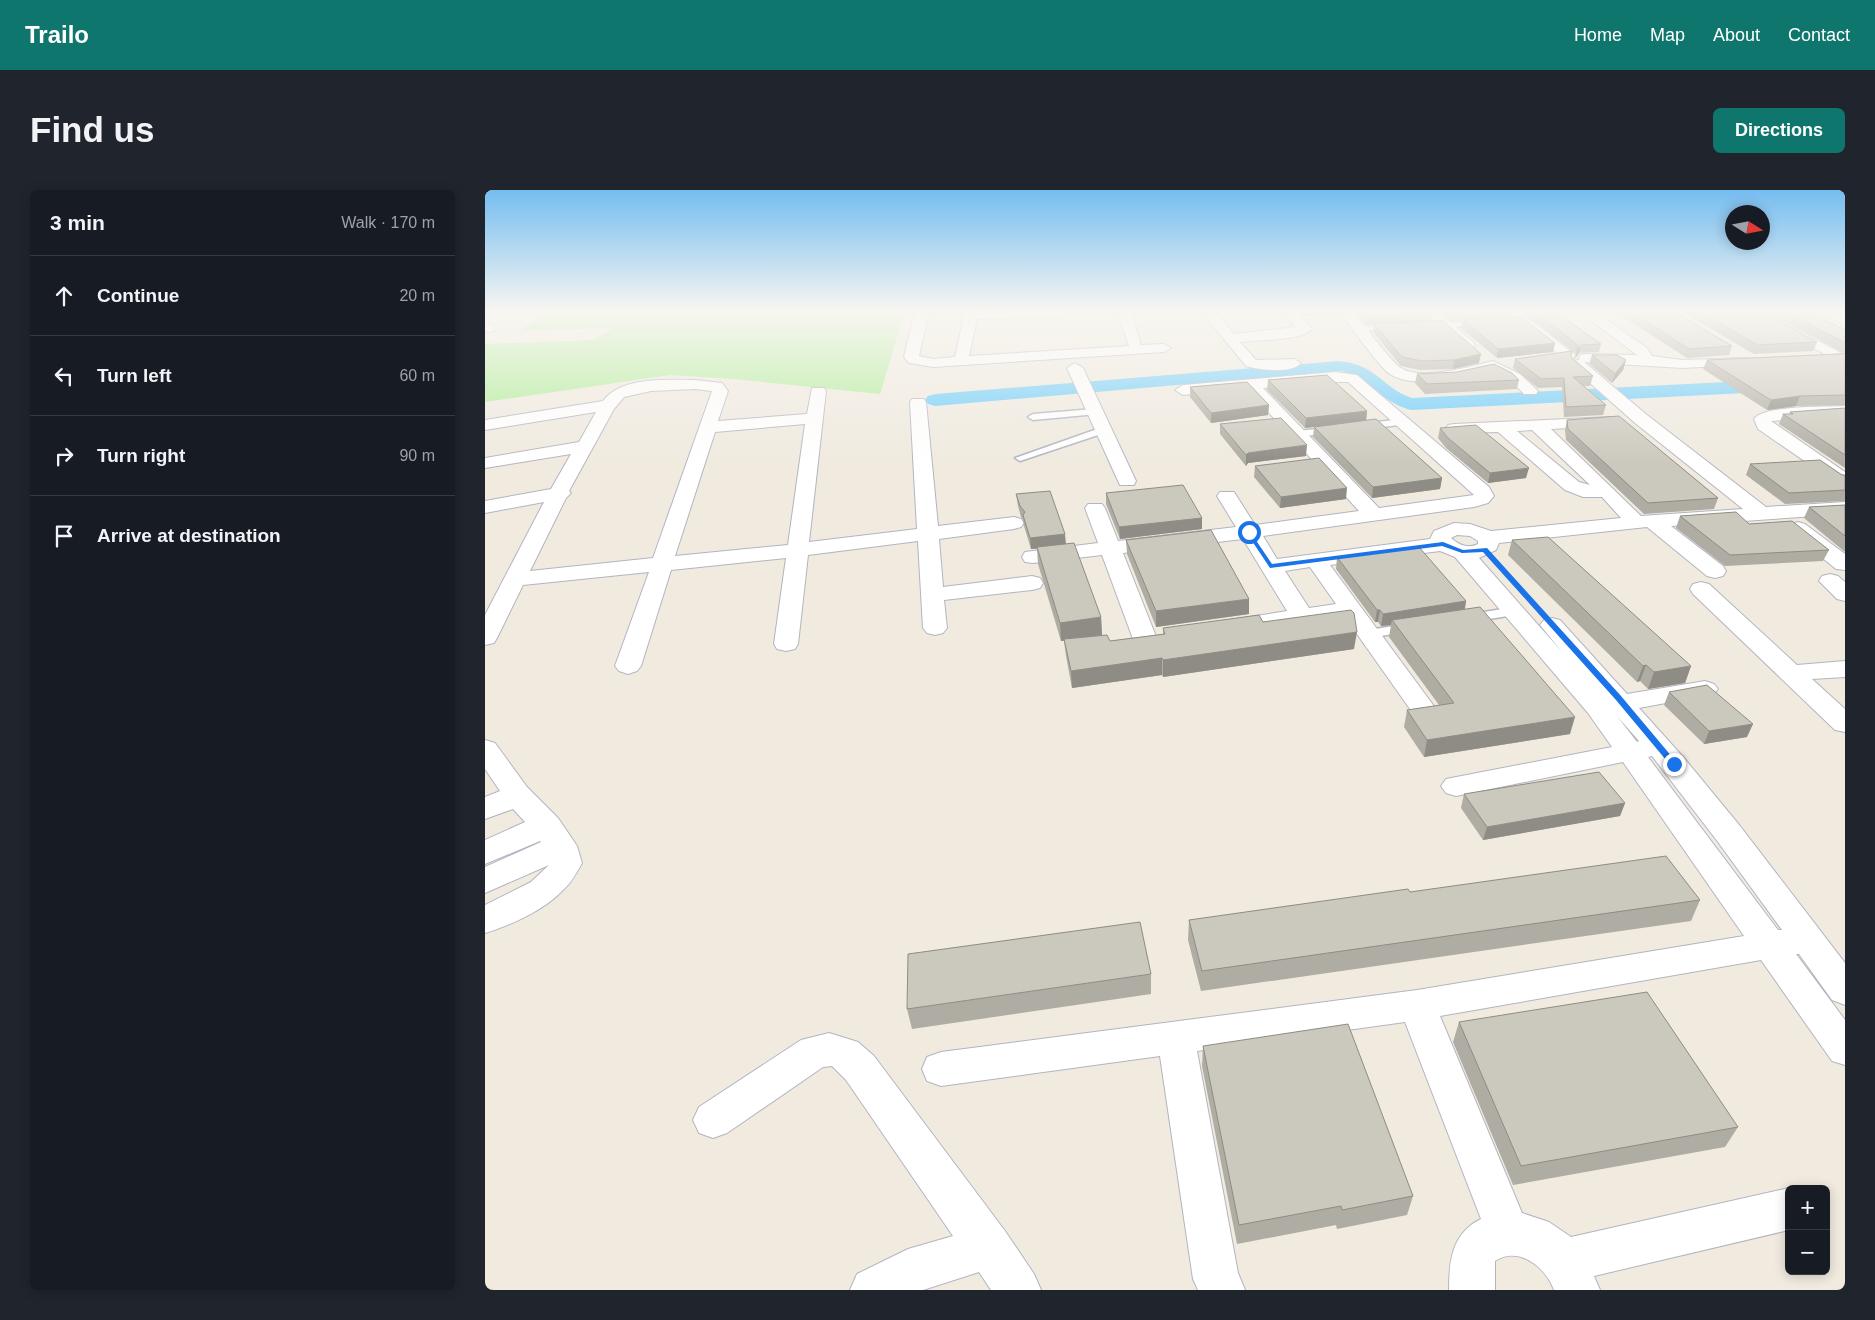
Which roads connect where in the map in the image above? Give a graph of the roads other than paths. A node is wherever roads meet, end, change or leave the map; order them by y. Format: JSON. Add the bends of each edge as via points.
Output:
{"nodes":[{"id":1,"x":1116,"y":362,"type":"edge"},
{"id":2,"x":1251,"y":362,"type":"edge"},
{"id":3,"x":1305,"y":362,"type":"edge"},
{"id":4,"x":1388,"y":362,"type":"edge"},
{"id":5,"x":1490,"y":362,"type":"edge"},
{"id":6,"x":1507,"y":362,"type":"edge"},
{"id":7,"x":1570,"y":362,"type":"edge"},
{"id":8,"x":1648,"y":362,"type":"edge"},
{"id":9,"x":1667,"y":362,"type":"edge"},
{"id":10,"x":1712,"y":362,"type":"edge"},
{"id":11,"x":1493,"y":365,"type":"junction"},
{"id":12,"x":1075,"y":368,"type":"junction"},
{"id":13,"x":1041,"y":371,"type":"dead end"},
{"id":14,"x":1657,"y":375,"type":"dead end"},
{"id":15,"x":1251,"y":384,"type":"junction"},
{"id":16,"x":1183,"y":390,"type":"dead end"},
{"id":17,"x":818,"y":391,"type":"dead end"},
{"id":18,"x":1531,"y":391,"type":"dead end"},
{"id":19,"x":1088,"y":398,"type":"junction"},
{"id":20,"x":918,"y":402,"type":"dead end"},
{"id":21,"x":610,"y":405,"type":"junction"},
{"id":22,"x":1845,"y":411,"type":"edge"},
{"id":23,"x":1033,"y":417,"type":"dead end"},
{"id":24,"x":816,"y":418,"type":"junction"},
{"id":25,"x":1285,"y":420,"type":"junction"},
{"id":26,"x":1614,"y":420,"type":"edge"},
{"id":27,"x":1266,"y":422,"type":"edge"},
{"id":28,"x":1402,"y":422,"type":"junction"},
{"id":29,"x":1536,"y":424,"type":"junction"},
{"id":30,"x":485,"y":425,"type":"edge"},
{"id":31,"x":1501,"y":426,"type":"junction"},
{"id":32,"x":708,"y":427,"type":"junction"},
{"id":33,"x":1454,"y":429,"type":"edge"},
{"id":34,"x":1103,"y":430,"type":"junction"},
{"id":35,"x":1298,"y":434,"type":"junction"},
{"id":36,"x":585,"y":446,"type":"junction"},
{"id":37,"x":1020,"y":458,"type":"dead end"},
{"id":38,"x":1323,"y":461,"type":"junction"},
{"id":39,"x":485,"y":463,"type":"edge"},
{"id":40,"x":1303,"y":463,"type":"edge"},
{"id":41,"x":1845,"y":480,"type":"edge"},
{"id":42,"x":1127,"y":481,"type":"dead end"},
{"id":43,"x":1607,"y":491,"type":"junction"},
{"id":44,"x":561,"y":493,"type":"junction"},
{"id":45,"x":1227,"y":496,"type":"dead end"},
{"id":46,"x":485,"y":507,"type":"edge"},
{"id":47,"x":1095,"y":508,"type":"dead end"},
{"id":48,"x":1845,"y":508,"type":"edge"},
{"id":49,"x":1769,"y":513,"type":"junction"},
{"id":50,"x":1374,"y":515,"type":"junction"},
{"id":51,"x":1644,"y":521,"type":"junction"},
{"id":52,"x":1013,"y":523,"type":"dead end"},
{"id":53,"x":1249,"y":532,"type":"junction"},
{"id":54,"x":929,"y":534,"type":"junction"},
{"id":55,"x":1469,"y":546,"type":"junction"},
{"id":56,"x":1110,"y":548,"type":"junction"},
{"id":57,"x":799,"y":550,"type":"junction"},
{"id":58,"x":1033,"y":557,"type":"dead end"},
{"id":59,"x":1316,"y":560,"type":"junction"},
{"id":60,"x":663,"y":564,"type":"junction"},
{"id":61,"x":1844,"y":564,"type":"edge"},
{"id":62,"x":1270,"y":566,"type":"junction"},
{"id":63,"x":515,"y":579,"type":"junction"},
{"id":64,"x":1032,"y":583,"type":"dead end"},
{"id":65,"x":931,"y":595,"type":"junction"},
{"id":66,"x":1351,"y":609,"type":"junction"},
{"id":67,"x":1515,"y":611,"type":"junction"},
{"id":68,"x":1302,"y":616,"type":"junction"},
{"id":69,"x":1447,"y":622,"type":"edge"},
{"id":70,"x":1428,"y":625,"type":"edge"},
{"id":71,"x":935,"y":628,"type":"dead end"},
{"id":72,"x":1204,"y":630,"type":"edge"},
{"id":73,"x":1369,"y":634,"type":"junction"},
{"id":74,"x":485,"y":638,"type":"edge"},
{"id":75,"x":1145,"y":638,"type":"edge"},
{"id":76,"x":785,"y":644,"type":"dead end"},
{"id":77,"x":628,"y":666,"type":"dead end"},
{"id":78,"x":1845,"y":669,"type":"edge"},
{"id":79,"x":1792,"y":673,"type":"junction"},
{"id":80,"x":1705,"y":689,"type":"edge"},
{"id":81,"x":1622,"y":702,"type":"junction"},
{"id":82,"x":1426,"y":713,"type":"edge"},
{"id":83,"x":1845,"y":724,"type":"edge"},
{"id":84,"x":485,"y":749,"type":"edge"},
{"id":85,"x":1645,"y":750,"type":"junction"},
{"id":86,"x":1456,"y":786,"type":"dead end"},
{"id":87,"x":518,"y":794,"type":"junction"},
{"id":88,"x":485,"y":809,"type":"edge"},
{"id":89,"x":554,"y":836,"type":"junction"},
{"id":90,"x":485,"y":852,"type":"edge"},
{"id":91,"x":485,"y":881,"type":"edge"},
{"id":92,"x":485,"y":920,"type":"edge"},
{"id":93,"x":1769,"y":945,"type":"junction"},
{"id":94,"x":1831,"y":964,"type":"edge"},
{"id":95,"x":1417,"y":1005,"type":"junction"},
{"id":96,"x":1176,"y":1039,"type":"junction"},
{"id":97,"x":1845,"y":1050,"type":"edge"},
{"id":98,"x":941,"y":1069,"type":"dead end"},
{"id":99,"x":713,"y":1120,"type":"dead end"},
{"id":100,"x":1785,"y":1210,"type":"edge"},
{"id":101,"x":1509,"y":1232,"type":"junction"},
{"id":102,"x":989,"y":1247,"type":"junction"},
{"id":103,"x":1571,"y":1275,"type":"edge"},
{"id":104,"x":873,"y":1290,"type":"edge"},
{"id":105,"x":1018,"y":1290,"type":"edge"},
{"id":106,"x":1222,"y":1290,"type":"edge"},
{"id":107,"x":1470,"y":1290,"type":"edge"}],
"edges":[{"from":1,"to":12,"type":"street"},
{"from":2,"to":3,"type":"street","via":[[1260,365]]},
{"from":4,"to":11,"type":"street","via":[[1400,374],[1419,375],[1473,373]]},
{"from":5,"to":11,"type":"street"},
{"from":6,"to":11,"type":"street"},
{"from":7,"to":49,"type":"street"},
{"from":8,"to":14,"type":"street"},
{"from":9,"to":10,"type":"street"},
{"from":11,"to":18,"type":"street"},
{"from":12,"to":13,"type":"street"},
{"from":12,"to":19,"type":"street"},
{"from":15,"to":16,"type":"street"},
{"from":15,"to":25,"type":"street"},
{"from":15,"to":28,"type":"street","via":[[1346,377],[1356,380]]},
{"from":17,"to":24,"type":"street"},
{"from":19,"to":23,"type":"lane"},
{"from":19,"to":34,"type":"street"},
{"from":20,"to":54,"type":"street"},
{"from":21,"to":30,"type":"street"},
{"from":21,"to":32,"type":"street","via":[[618,394],[635,389],[698,384],[716,386],[720,391]]},
{"from":21,"to":36,"type":"street"},
{"from":22,"to":41,"type":"street","via":[[1772,414],[1761,418],[1764,425]]},
{"from":24,"to":32,"type":"street"},
{"from":24,"to":57,"type":"street"},
{"from":25,"to":27,"type":"street"},
{"from":25,"to":35,"type":"street"},
{"from":26,"to":29,"type":"street"},
{"from":28,"to":35,"type":"lane"},
{"from":28,"to":50,"type":"street","via":[[1484,496],[1481,500]]},
{"from":29,"to":31,"type":"street"},
{"from":29,"to":43,"type":"street"},
{"from":31,"to":33,"type":"street"},
{"from":31,"to":43,"type":"street","via":[[1572,486],[1583,491]]},
{"from":32,"to":60,"type":"street"},
{"from":34,"to":37,"type":"lane","via":[[1066,441],[1045,453]]},
{"from":34,"to":42,"type":"street"},
{"from":35,"to":38,"type":"street"},
{"from":36,"to":39,"type":"street"},
{"from":36,"to":44,"type":"street"},
{"from":38,"to":40,"type":"street"},
{"from":38,"to":50,"type":"street"},
{"from":43,"to":51,"type":"street"},
{"from":44,"to":46,"type":"street"},
{"from":44,"to":63,"type":"street"},
{"from":45,"to":53,"type":"street"},
{"from":47,"to":56,"type":"street"},
{"from":48,"to":49,"type":"street"},
{"from":49,"to":51,"type":"street"},
{"from":49,"to":61,"type":"street"},
{"from":50,"to":53,"type":"street"},
{"from":51,"to":55,"type":"street"},
{"from":51,"to":79,"type":"street","via":[[1708,580]]},
{"from":52,"to":54,"type":"street"},
{"from":53,"to":56,"type":"street"},
{"from":53,"to":62,"type":"street"},
{"from":54,"to":57,"type":"street"},
{"from":54,"to":65,"type":"street"},
{"from":55,"to":59,"type":"street"},
{"from":55,"to":67,"type":"street"},
{"from":55,"to":81,"type":"street"},
{"from":56,"to":58,"type":"street"},
{"from":56,"to":75,"type":"street"},
{"from":57,"to":60,"type":"street"},
{"from":57,"to":76,"type":"street"},
{"from":59,"to":62,"type":"street"},
{"from":59,"to":66,"type":"street"},
{"from":60,"to":63,"type":"street"},
{"from":60,"to":77,"type":"street"},
{"from":62,"to":68,"type":"street"},
{"from":63,"to":74,"type":"street"},
{"from":64,"to":65,"type":"street"},
{"from":65,"to":71,"type":"street"},
{"from":66,"to":68,"type":"street"},
{"from":66,"to":73,"type":"street"},
{"from":67,"to":69,"type":"lane"},
{"from":67,"to":85,"type":"street","via":[[1575,681]]},
{"from":68,"to":72,"type":"street"},
{"from":70,"to":73,"type":"lane"},
{"from":73,"to":82,"type":"street"},
{"from":78,"to":79,"type":"street"},
{"from":79,"to":83,"type":"street"},
{"from":80,"to":81,"type":"street"},
{"from":81,"to":85,"type":"street"},
{"from":84,"to":87,"type":"street"},
{"from":85,"to":86,"type":"street"},
{"from":85,"to":93,"type":"street"},
{"from":85,"to":94,"type":"street","via":[[1729,834]]},
{"from":87,"to":88,"type":"street"},
{"from":87,"to":89,"type":"street"},
{"from":89,"to":90,"type":"street"},
{"from":89,"to":91,"type":"street"},
{"from":89,"to":92,"type":"street","via":[[566,863],[561,874],[547,887]]},
{"from":93,"to":94,"type":"street"},
{"from":93,"to":95,"type":"street"},
{"from":93,"to":97,"type":"street"},
{"from":95,"to":96,"type":"street"},
{"from":95,"to":101,"type":"street"},
{"from":96,"to":98,"type":"street"},
{"from":96,"to":106,"type":"street","via":[[1216,1278]]},
{"from":99,"to":102,"type":"street","via":[[814,1052],[830,1048],[846,1052]]},
{"from":100,"to":103,"type":"street"},
{"from":101,"to":103,"type":"street","via":[[1528,1235],[1548,1245]]},
{"from":101,"to":107,"type":"street","via":[[1491,1236],[1477,1248],[1470,1266]]},
{"from":102,"to":104,"type":"street","via":[[908,1272]]},
{"from":102,"to":105,"type":"street"}]}
